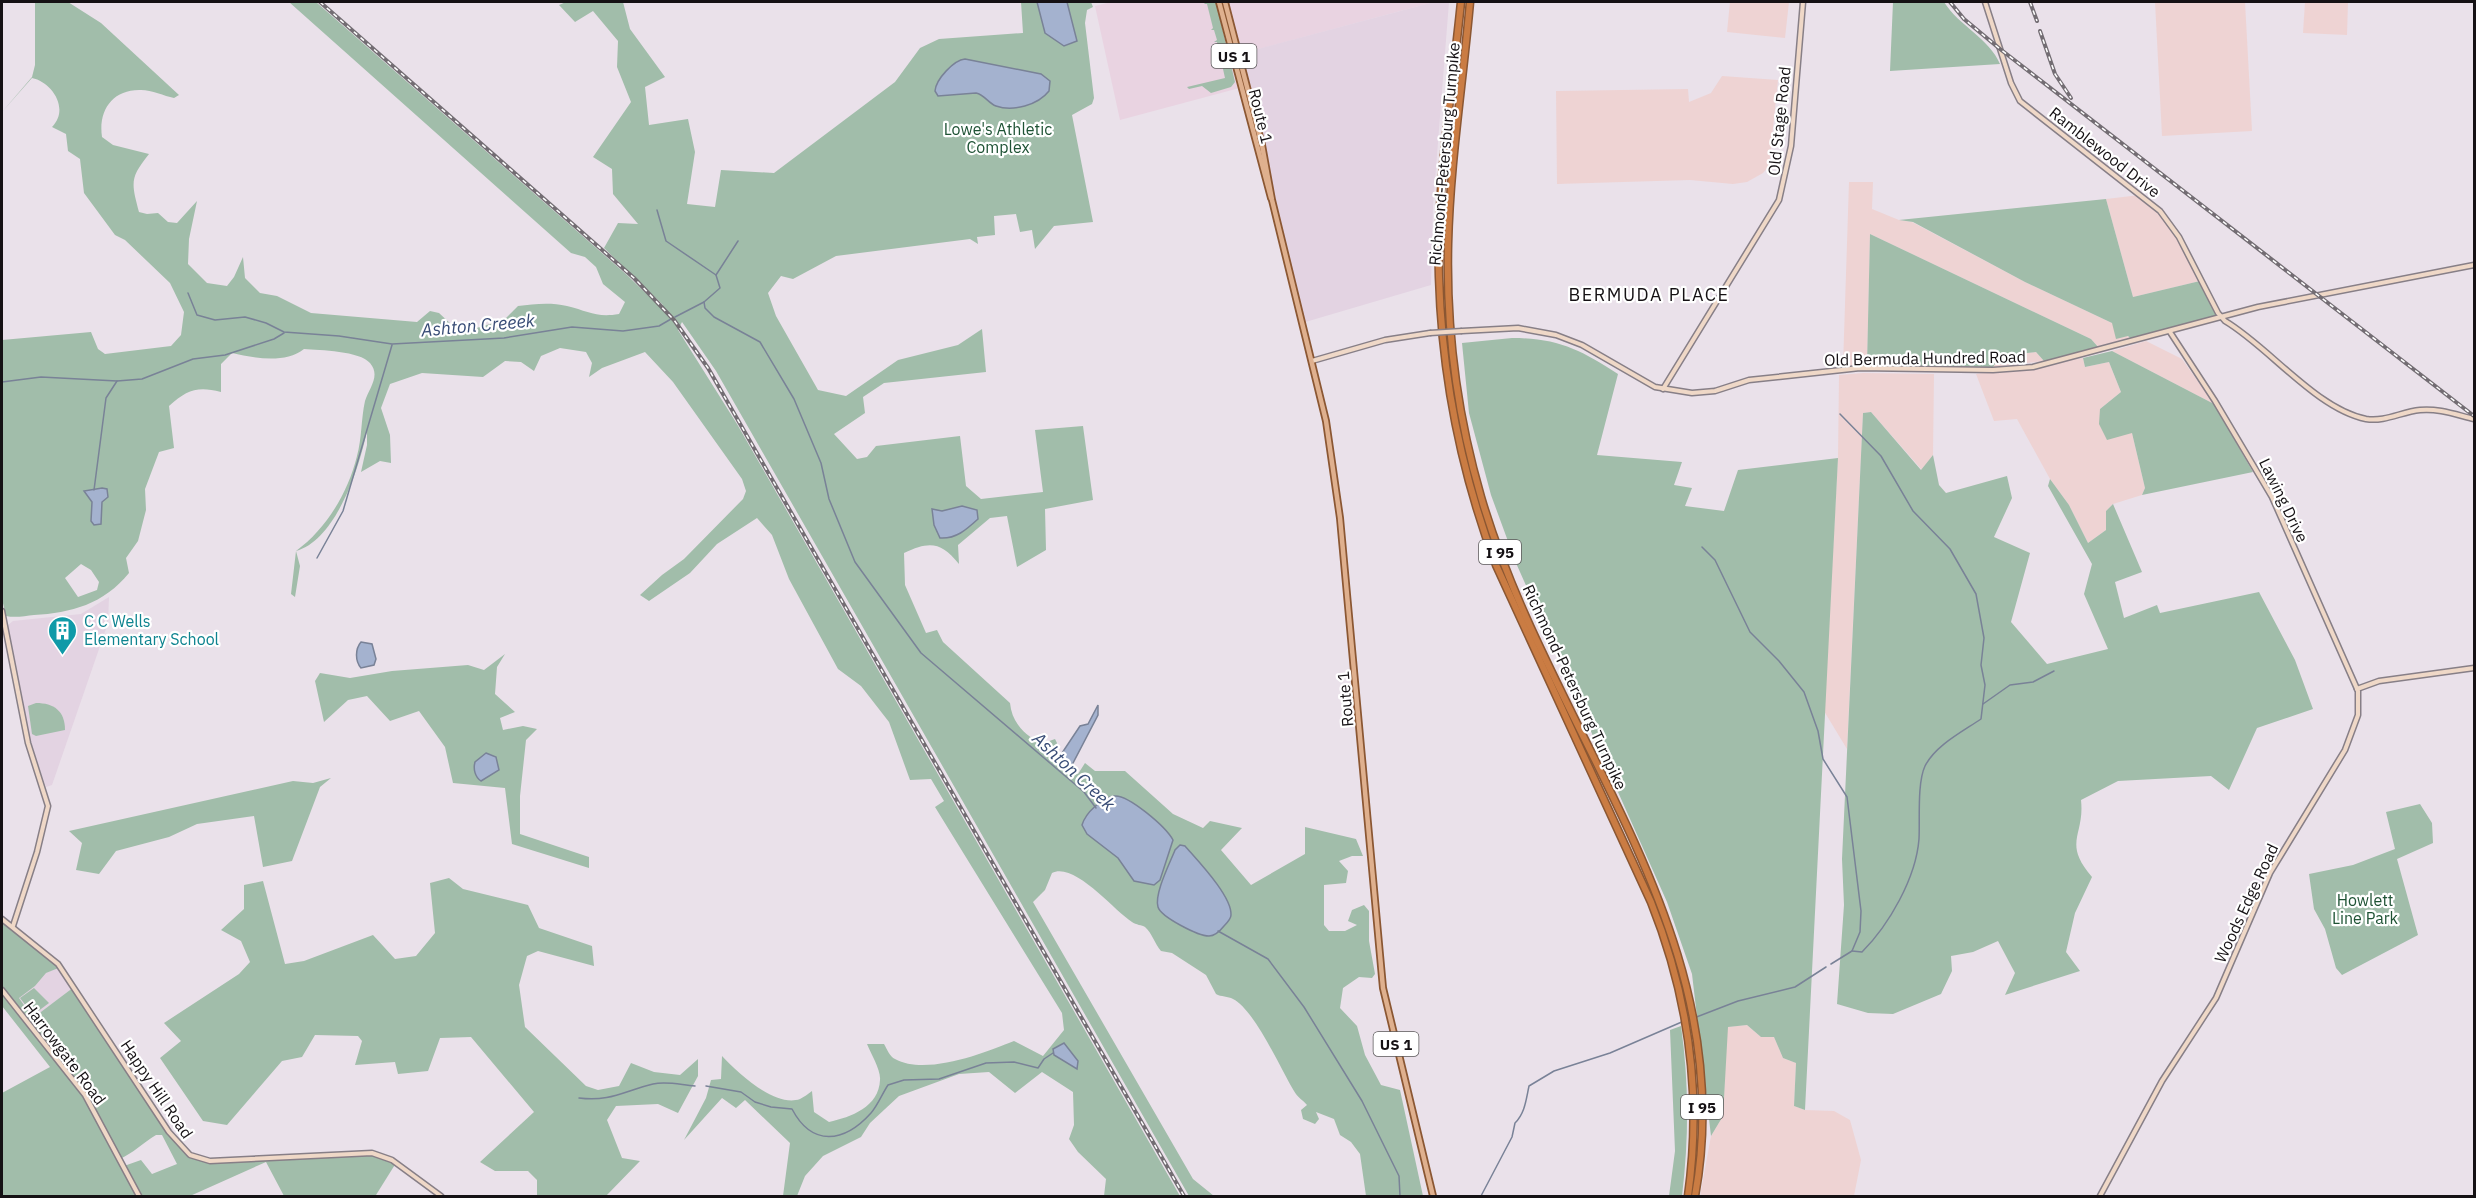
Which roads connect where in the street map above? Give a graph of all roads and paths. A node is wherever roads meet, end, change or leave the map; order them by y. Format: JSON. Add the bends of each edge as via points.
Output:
{"nodes":[{"id":1,"x":1219,"y":2,"type":"edge"},
{"id":2,"x":1225,"y":2,"type":"edge"},
{"id":3,"x":1459,"y":2,"type":"edge"},
{"id":4,"x":1471,"y":2,"type":"edge"},
{"id":5,"x":1803,"y":2,"type":"edge"},
{"id":6,"x":1984,"y":2,"type":"edge"},
{"id":7,"x":1272,"y":200,"type":"junction"},
{"id":8,"x":2475,"y":265,"type":"edge"},
{"id":9,"x":2221,"y":318,"type":"junction"},
{"id":10,"x":2170,"y":332,"type":"junction"},
{"id":11,"x":1312,"y":361,"type":"junction"},
{"id":12,"x":1663,"y":389,"type":"junction"},
{"id":13,"x":2475,"y":419,"type":"edge"},
{"id":14,"x":2,"y":611,"type":"edge"},
{"id":15,"x":2475,"y":668,"type":"edge"},
{"id":16,"x":2357,"y":689,"type":"junction"},
{"id":17,"x":2,"y":919,"type":"edge"},
{"id":18,"x":13,"y":926,"type":"junction"},
{"id":19,"x":2,"y":990,"type":"edge"},
{"id":20,"x":139,"y":1197,"type":"edge"},
{"id":21,"x":441,"y":1197,"type":"edge"},
{"id":22,"x":1433,"y":1197,"type":"edge"},
{"id":23,"x":1688,"y":1197,"type":"edge"},
{"id":24,"x":1695,"y":1197,"type":"edge"},
{"id":25,"x":2100,"y":1197,"type":"edge"}],
"edges":[{"from":1,"to":7,"type":"main road","name":"Route 1","number":"US 1"},
{"from":2,"to":7,"type":"main road","name":"Route 1","number":"US 1"},
{"from":3,"to":23,"type":"highway","name":"Richmond-Petersburg Turnpike","number":"I 95","via":[[1439,276],[1445,363],[1461,453],[1476,510],[1509,597],[1651,902],[1675,972],[1686,1021],[1694,1104]]},
{"from":4,"to":24,"type":"highway","name":"Richmond-Petersburg Turnpike","number":"I 95","via":[[1448,246],[1450,337],[1460,406],[1482,500],[1505,564],[1662,907],[1684,969],[1697,1036],[1702,1090],[1702,1138]]},
{"from":5,"to":12,"type":"street","name":"Old Stage Road","via":[[1791,139],[1779,200]]},
{"from":6,"to":9,"type":"street","name":"Ramblewood Drive","via":[[2020,101],[2160,211],[2176,232]]},
{"from":7,"to":11,"type":"main road","name":"Route 1","number":"US 1"},
{"from":8,"to":9,"type":"street","name":"Old Bermuda Hundred Road","via":[[2282,302]]},
{"from":9,"to":10,"type":"street","name":"Old Bermuda Hundred Road"},
{"from":9,"to":13,"type":"street","name":"Ramblewood Drive","via":[[2292,375],[2354,415],[2379,420],[2432,410]]},
{"from":10,"to":12,"type":"street","name":"Old Bermuda Hundred Road","via":[[2020,369],[1860,368],[1749,380],[1702,393]]},
{"from":10,"to":16,"type":"street","name":"Lawing Drive","via":[[2272,497]]},
{"from":11,"to":12,"type":"street","name":"Old Bermuda Hundred Road","bridge":true,"via":[[1385,340],[1518,328],[1582,345]]},
{"from":11,"to":22,"type":"main road","name":"Route 1","number":"US 1","via":[[1326,421],[1340,519],[1383,988]]},
{"from":14,"to":18,"type":"street","via":[[28,743],[48,806]]},
{"from":15,"to":16,"type":"street","via":[[2379,681]]},
{"from":16,"to":25,"type":"street","name":"Woods Edge Road","via":[[2358,715],[2345,750],[2275,864],[2216,998],[2144,1112]]},
{"from":17,"to":18,"type":"street","name":"Happy Hill Road"},
{"from":18,"to":21,"type":"street","name":"Happy Hill Road","via":[[63,970],[169,1132],[190,1155],[210,1161],[377,1154],[414,1175]]},
{"from":19,"to":20,"type":"street","name":"Harrowgate Road","via":[[85,1095]]}]}
